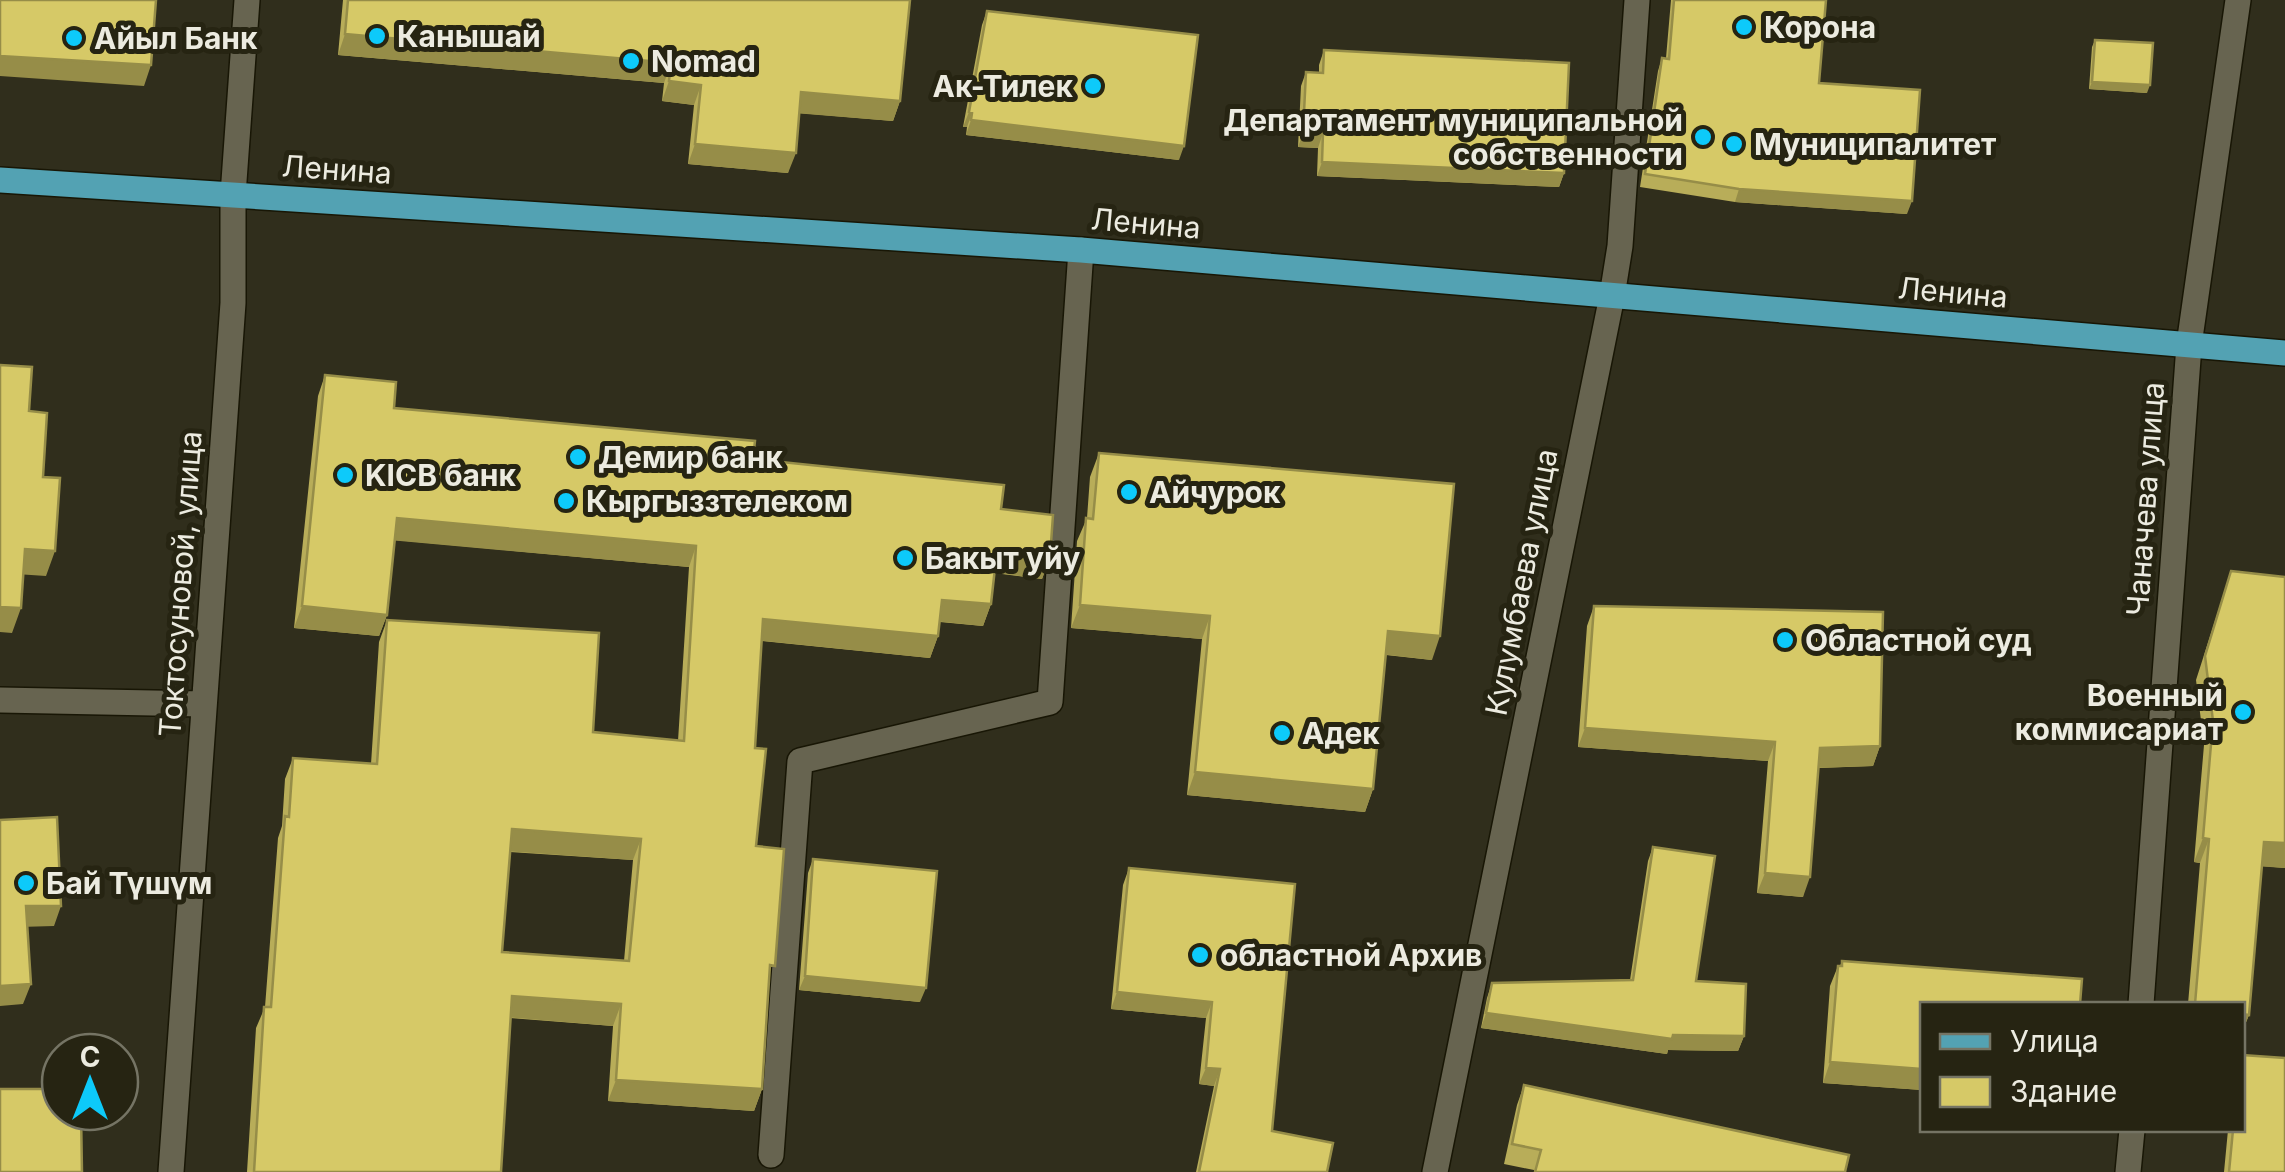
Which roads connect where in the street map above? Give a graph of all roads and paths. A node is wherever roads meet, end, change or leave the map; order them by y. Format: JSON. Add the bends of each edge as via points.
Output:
{"nodes":[{"id":1,"x":247,"y":0,"type":"edge"},
{"id":2,"x":1637,"y":0,"type":"edge"},
{"id":3,"x":2238,"y":0,"type":"edge"},
{"id":4,"x":0,"y":180,"type":"edge"},
{"id":5,"x":232,"y":195,"type":"junction"},
{"id":6,"x":1081,"y":250,"type":"junction"},
{"id":7,"x":1612,"y":296,"type":"junction"},
{"id":8,"x":2189,"y":345,"type":"junction"},
{"id":9,"x":2285,"y":353,"type":"edge"},
{"id":10,"x":0,"y":700,"type":"edge"},
{"id":11,"x":204,"y":704,"type":"junction"},
{"id":12,"x":2141,"y":1002,"type":"edge"},
{"id":13,"x":2132,"y":1132,"type":"edge"},
{"id":14,"x":772,"y":1156,"type":"dead end"},
{"id":15,"x":170,"y":1172,"type":"edge"},
{"id":16,"x":1434,"y":1172,"type":"edge"},
{"id":17,"x":2128,"y":1172,"type":"edge"}],
"edges":[{"from":1,"to":5,"type":"street","name":"Токтосуновой, улица"},
{"from":2,"to":7,"type":"street","name":"Кулумбаева улица"},
{"from":3,"to":8,"type":"street","name":"Чаначева улица"},
{"from":4,"to":5,"type":"main road","name":"Ленина"},
{"from":5,"to":6,"type":"main road","name":"Ленина"},
{"from":5,"to":11,"type":"street","name":"Токтосуновой, улица","via":[[232,303]]},
{"from":6,"to":7,"type":"main road","name":"Ленина"},
{"from":6,"to":14,"type":"street","via":[[1050,702],[800,762]]},
{"from":7,"to":8,"type":"main road","name":"Ленина"},
{"from":7,"to":16,"type":"street","name":"Кулумбаева улица"},
{"from":8,"to":9,"type":"main road","name":"Ленина"},
{"from":8,"to":12,"type":"street","name":"Чаначева улица"},
{"from":10,"to":11,"type":"street"},
{"from":11,"to":15,"type":"street","name":"Токтосуновой, улица"},
{"from":13,"to":17,"type":"street"}]}
